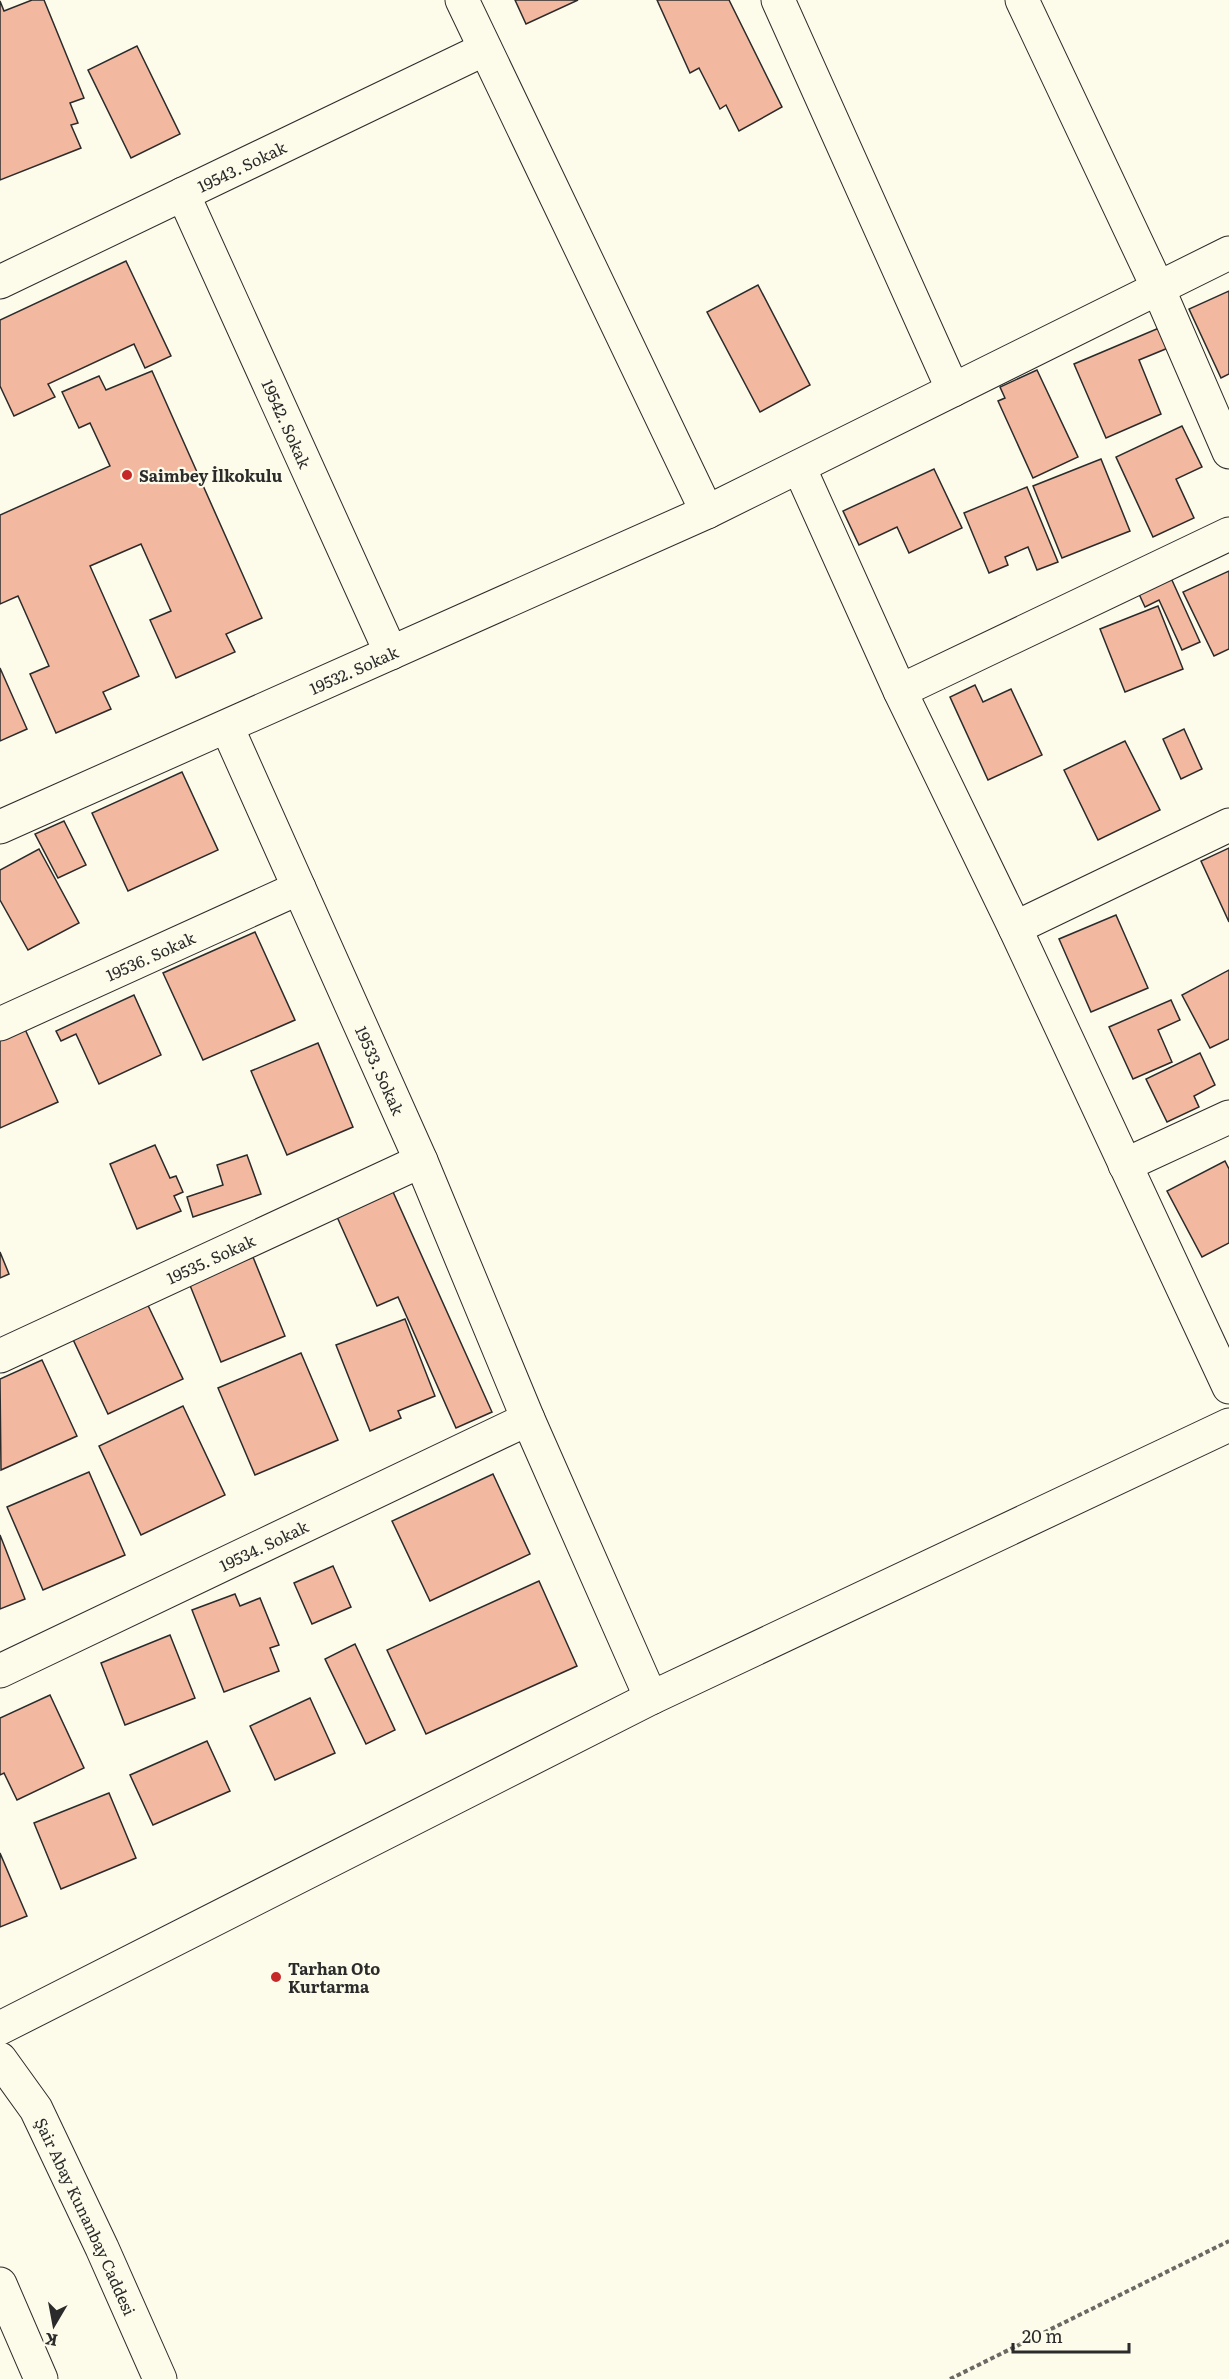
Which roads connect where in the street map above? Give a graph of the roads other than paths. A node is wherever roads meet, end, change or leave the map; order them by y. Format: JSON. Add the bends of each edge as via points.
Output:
{"nodes":[{"id":1,"x":462,"y":0,"type":"edge"},
{"id":2,"x":778,"y":0,"type":"edge"},
{"id":3,"x":1022,"y":0,"type":"edge"},
{"id":4,"x":485,"y":49,"type":"junction"},
{"id":5,"x":183,"y":194,"type":"junction"},
{"id":6,"x":1229,"y":253,"type":"edge"},
{"id":7,"x":0,"y":282,"type":"edge"},
{"id":8,"x":1158,"y":288,"type":"junction"},
{"id":9,"x":952,"y":390,"type":"junction"},
{"id":10,"x":1229,"y":452,"type":"edge"},
{"id":11,"x":799,"y":467,"type":"junction"},
{"id":12,"x":707,"y":512,"type":"junction"},
{"id":13,"x":1229,"y":534,"type":"edge"},
{"id":14,"x":392,"y":653,"type":"junction"},
{"id":15,"x":900,"y":691,"type":"junction"},
{"id":16,"x":227,"y":727,"type":"junction"},
{"id":17,"x":1229,"y":825,"type":"edge"},
{"id":18,"x":0,"y":826,"type":"edge"},
{"id":19,"x":299,"y":888,"type":"junction"},
{"id":20,"x":1015,"y":928,"type":"junction"},
{"id":21,"x":0,"y":1024,"type":"edge"},
{"id":22,"x":1229,"y":1117,"type":"edge"},
{"id":23,"x":421,"y":1161,"type":"junction"},
{"id":24,"x":1125,"y":1165,"type":"junction"},
{"id":25,"x":0,"y":1356,"type":"edge"},
{"id":26,"x":1229,"y":1387,"type":"edge"},
{"id":27,"x":528,"y":1419,"type":"junction"},
{"id":28,"x":1229,"y":1425,"type":"edge"},
{"id":29,"x":0,"y":1671,"type":"edge"},
{"id":30,"x":651,"y":1698,"type":"junction"},
{"id":31,"x":0,"y":2028,"type":"edge"},
{"id":32,"x":0,"y":2059,"type":"edge"},
{"id":33,"x":0,"y":2284,"type":"edge"},
{"id":34,"x":41,"y":2379,"type":"edge"},
{"id":35,"x":160,"y":2379,"type":"edge"}],
"edges":[{"from":1,"to":4,"type":"street"},
{"from":2,"to":9,"type":"street"},
{"from":3,"to":8,"type":"street"},
{"from":4,"to":5,"type":"street","name":"19543. Sokak"},
{"from":4,"to":12,"type":"street"},
{"from":5,"to":7,"type":"street","name":"19543. Sokak"},
{"from":5,"to":14,"type":"street","name":"19542. Sokak"},
{"from":6,"to":8,"type":"street","name":"19532. Sokak"},
{"from":8,"to":9,"type":"street","name":"19532. Sokak"},
{"from":8,"to":10,"type":"street"},
{"from":9,"to":11,"type":"street","name":"19532. Sokak"},
{"from":11,"to":12,"type":"street","name":"19532. Sokak"},
{"from":11,"to":15,"type":"street"},
{"from":12,"to":14,"type":"street","name":"19532. Sokak"},
{"from":13,"to":15,"type":"street"},
{"from":14,"to":16,"type":"street","name":"19532. Sokak"},
{"from":15,"to":20,"type":"street"},
{"from":16,"to":18,"type":"street","name":"19532. Sokak"},
{"from":16,"to":19,"type":"street","name":"19533. Sokak"},
{"from":17,"to":20,"type":"street"},
{"from":19,"to":21,"type":"street","name":"19536. Sokak"},
{"from":19,"to":23,"type":"street","name":"19533. Sokak"},
{"from":20,"to":24,"type":"street"},
{"from":22,"to":24,"type":"street"},
{"from":23,"to":25,"type":"street","name":"19535. Sokak"},
{"from":23,"to":27,"type":"street","name":"19533. Sokak"},
{"from":24,"to":26,"type":"street"},
{"from":27,"to":29,"type":"street","name":"19534. Sokak"},
{"from":27,"to":30,"type":"street","name":"19533. Sokak"},
{"from":28,"to":30,"type":"street"},
{"from":30,"to":31,"type":"street"},
{"from":32,"to":35,"type":"street","name":"Şair Abay Kunanbay Caddesi","via":[[36,2109]]},
{"from":33,"to":34,"type":"street"}]}
